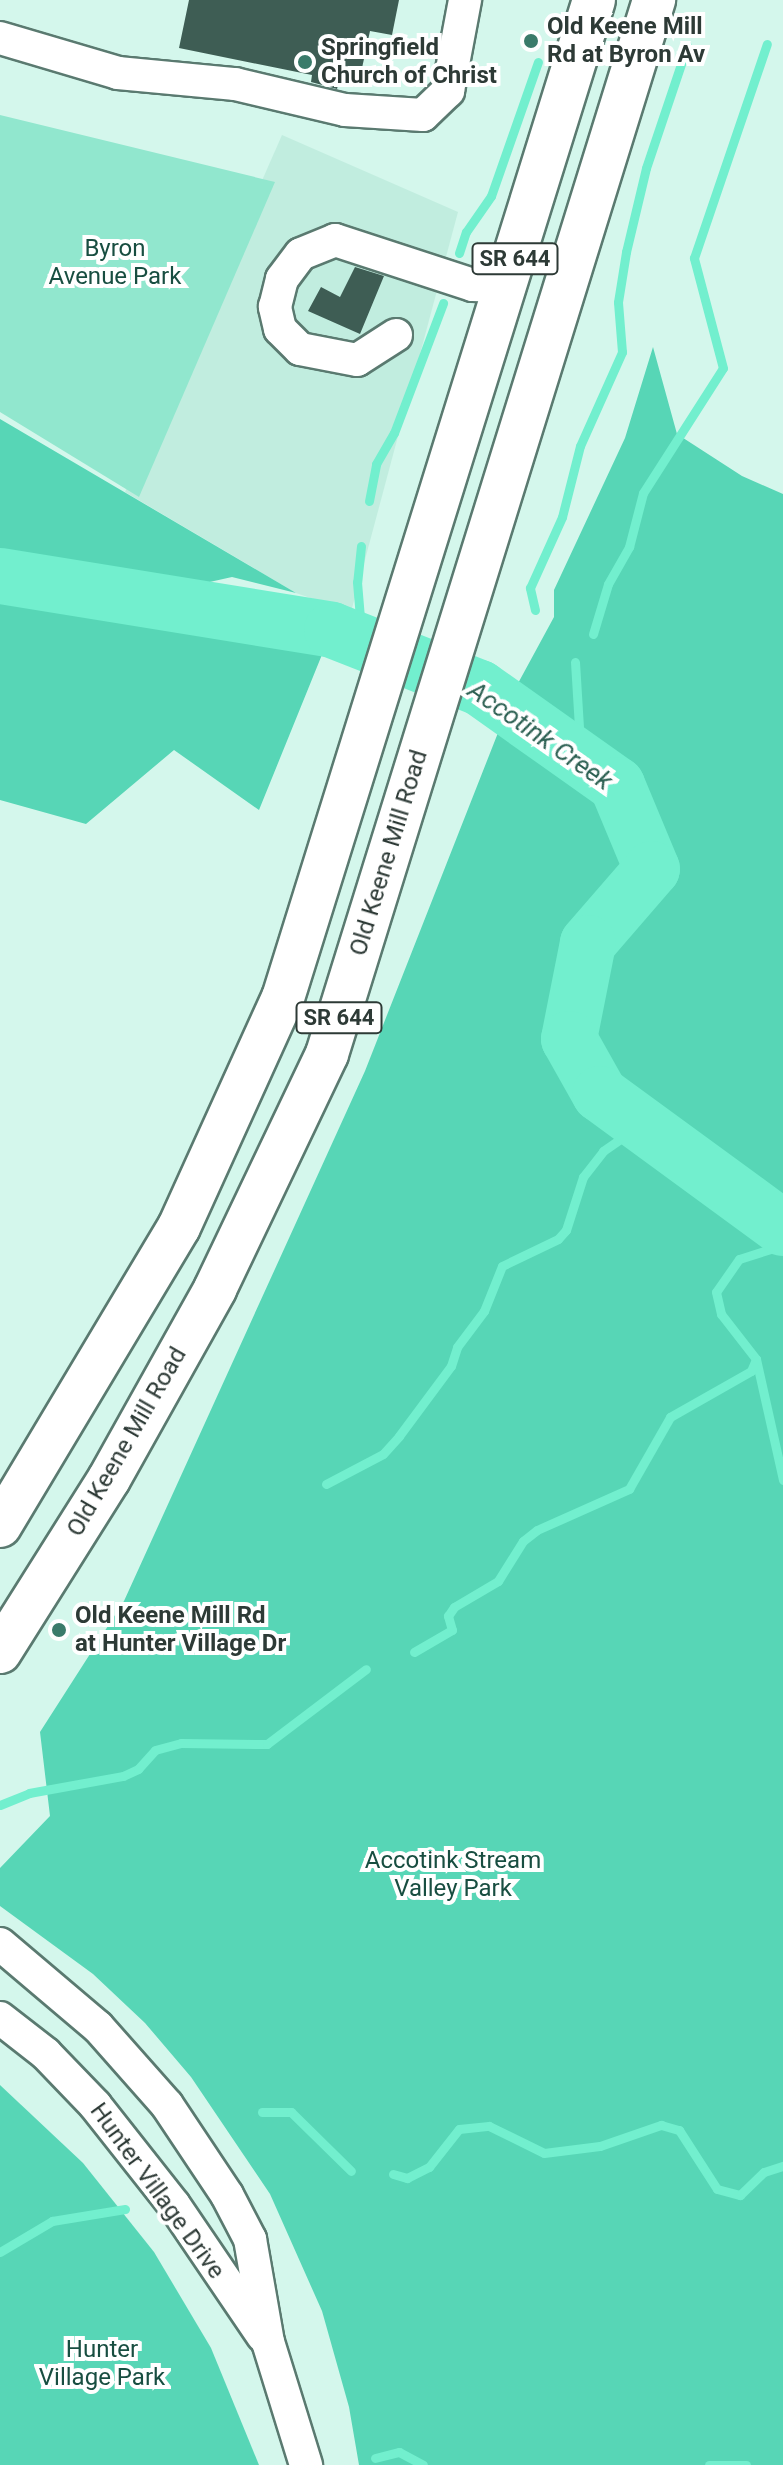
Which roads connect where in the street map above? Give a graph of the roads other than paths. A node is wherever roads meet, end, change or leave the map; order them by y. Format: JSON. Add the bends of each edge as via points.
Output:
{"nodes":[{"id":1,"x":465,"y":0,"type":"edge"},
{"id":2,"x":594,"y":0,"type":"edge"},
{"id":3,"x":654,"y":0,"type":"edge"},
{"id":4,"x":0,"y":38,"type":"edge"},
{"id":5,"x":507,"y":286,"type":"junction"},
{"id":6,"x":396,"y":335,"type":"dead end"},
{"id":7,"x":0,"y":1526,"type":"edge"},
{"id":8,"x":0,"y":1652,"type":"edge"},
{"id":9,"x":0,"y":1944,"type":"edge"},
{"id":10,"x":0,"y":2018,"type":"edge"},
{"id":11,"x":268,"y":2342,"type":"junction"},
{"id":12,"x":306,"y":2465,"type":"edge"}],
"edges":[{"from":1,"to":4,"type":"street","via":[[448,91],[423,115],[345,110],[235,84],[118,73]]},
{"from":2,"to":5,"type":"main road","number":"SR 644"},
{"from":3,"to":8,"type":"main road","name":"Old Keene Mill Road","number":"SR 644","via":[[327,1054],[272,1179],[109,1479]]},
{"from":5,"to":6,"type":"street","via":[[473,285],[335,240],[301,254],[282,279],[275,307],[280,329],[300,349],[357,360]]},
{"from":5,"to":7,"type":"main road","number":"SR 644","via":[[283,998],[160,1263]]},
{"from":9,"to":11,"type":"street","name":"Hunter Village Drive","via":[[98,2027],[167,2105],[206,2162],[250,2239]]},
{"from":10,"to":11,"type":"street","name":"Hunter Village Drive","via":[[46,2054],[95,2105],[174,2205]]},
{"from":11,"to":12,"type":"street","name":"Hunter Village Drive"}]}
